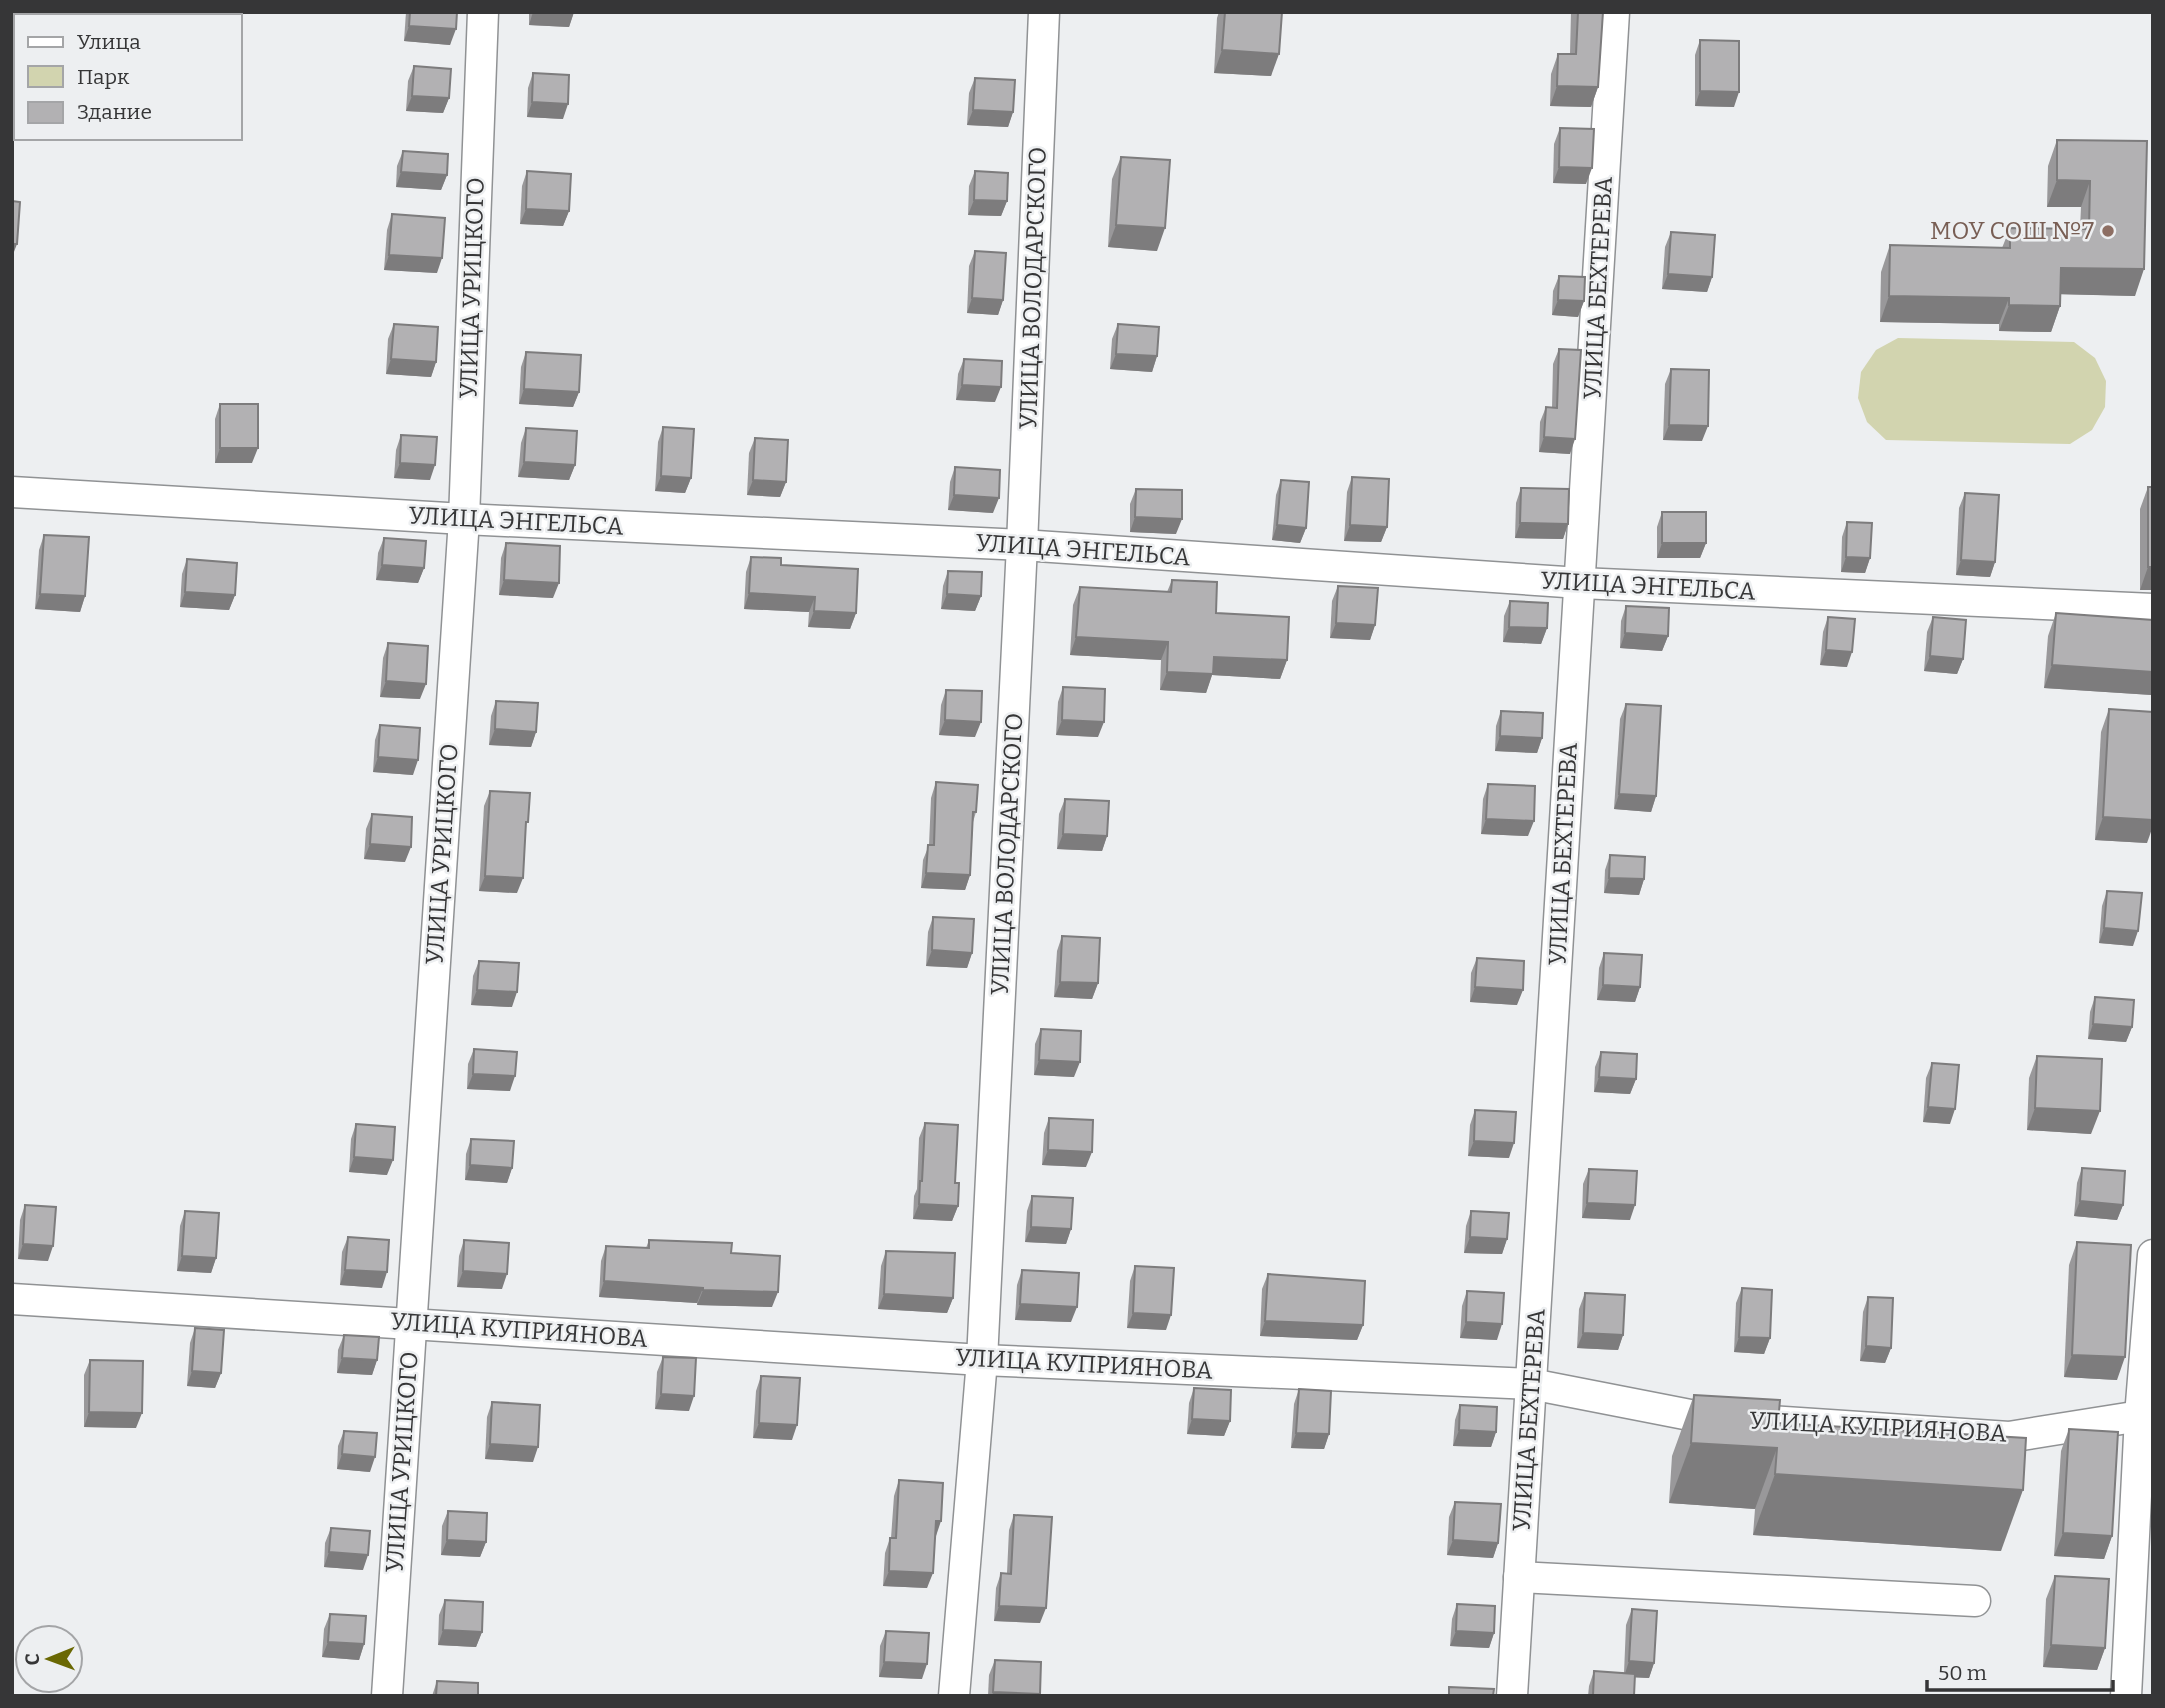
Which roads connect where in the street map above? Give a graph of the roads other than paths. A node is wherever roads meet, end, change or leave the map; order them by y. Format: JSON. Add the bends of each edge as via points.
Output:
{"nodes":[{"id":1,"x":483,"y":12,"type":"edge"},
{"id":2,"x":1044,"y":12,"type":"edge"},
{"id":3,"x":1615,"y":12,"type":"edge"},
{"id":4,"x":12,"y":492,"type":"edge"},
{"id":5,"x":464,"y":519,"type":"junction"},
{"id":6,"x":1022,"y":545,"type":"junction"},
{"id":7,"x":1580,"y":583,"type":"junction"},
{"id":8,"x":2153,"y":609,"type":"edge"},
{"id":9,"x":2153,"y":1255,"type":"edge"},
{"id":10,"x":12,"y":1300,"type":"edge"},
{"id":11,"x":411,"y":1323,"type":"junction"},
{"id":12,"x":982,"y":1360,"type":"junction"},
{"id":13,"x":1531,"y":1384,"type":"junction"},
{"id":14,"x":2147,"y":1417,"type":"edge"},
{"id":15,"x":1519,"y":1577,"type":"junction"},
{"id":16,"x":1975,"y":1601,"type":"dead end"},
{"id":17,"x":387,"y":1696,"type":"edge"},
{"id":18,"x":954,"y":1696,"type":"edge"},
{"id":19,"x":1512,"y":1696,"type":"edge"},
{"id":20,"x":2126,"y":1696,"type":"edge"}],
"edges":[{"from":1,"to":5,"type":"street","name":"УЛИЦА УРИЦКОГО"},
{"from":2,"to":6,"type":"street","name":"УЛИЦА ВОЛОДАРСКОГО"},
{"from":3,"to":7,"type":"street","name":"УЛИЦА БЕХТЕРЕВА"},
{"from":4,"to":5,"type":"street","name":"УЛИЦА ЭНГЕЛЬСА"},
{"from":5,"to":6,"type":"street","name":"УЛИЦА ЭНГЕЛЬСА"},
{"from":5,"to":11,"type":"street","name":"УЛИЦА УРИЦКОГО"},
{"from":6,"to":7,"type":"street","name":"УЛИЦА ЭНГЕЛЬСА"},
{"from":6,"to":12,"type":"street","name":"УЛИЦА ВОЛОДАРСКОГО"},
{"from":7,"to":8,"type":"street","name":"УЛИЦА ЭНГЕЛЬСА"},
{"from":7,"to":13,"type":"street","name":"УЛИЦА БЕХТЕРЕВА"},
{"from":9,"to":14,"type":"street"},
{"from":10,"to":11,"type":"street","name":"УЛИЦА КУПРИЯНОВА"},
{"from":11,"to":12,"type":"street","name":"УЛИЦА КУПРИЯНОВА"},
{"from":11,"to":17,"type":"street","name":"УЛИЦА УРИЦКОГО"},
{"from":12,"to":13,"type":"street","name":"УЛИЦА КУПРИЯНОВА"},
{"from":12,"to":18,"type":"street","name":"УЛИЦА ВОЛОДАРСКОГО"},
{"from":13,"to":14,"type":"street","name":"УЛИЦА КУПРИЯНОВА","via":[[1695,1416],[2009,1437]]},
{"from":13,"to":15,"type":"street","name":"УЛИЦА БЕХТЕРЕВА"},
{"from":14,"to":20,"type":"street"},
{"from":15,"to":16,"type":"street"},
{"from":15,"to":19,"type":"street","name":"УЛИЦА БЕХТЕРЕВА"}]}
